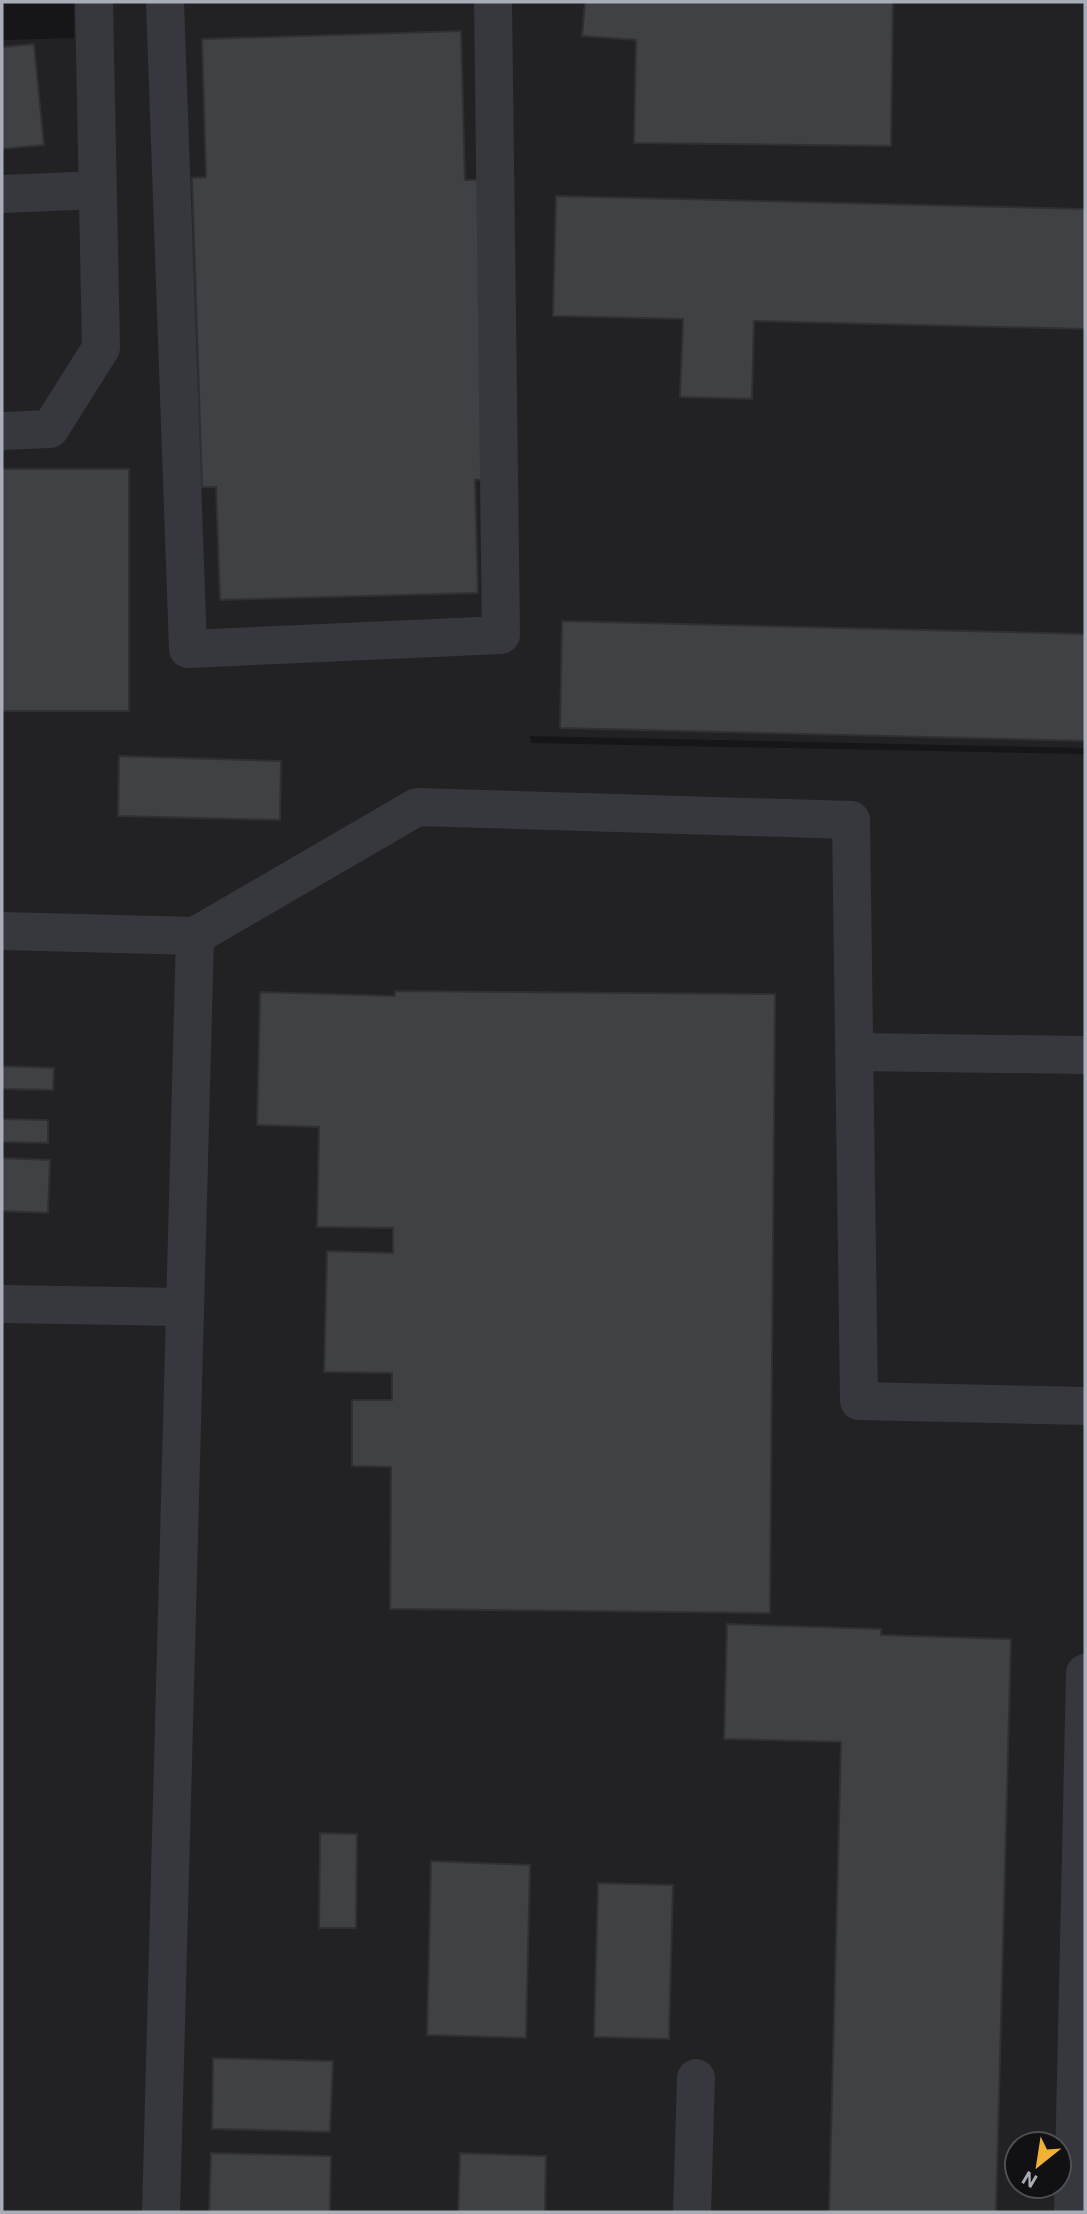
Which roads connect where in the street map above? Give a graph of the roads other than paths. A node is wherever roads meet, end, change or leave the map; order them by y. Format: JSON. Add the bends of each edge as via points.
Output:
{"nodes":[{"id":1,"x":94,"y":2,"type":"edge"},
{"id":2,"x":164,"y":2,"type":"edge"},
{"id":3,"x":493,"y":2,"type":"edge"},
{"id":4,"x":97,"y":190,"type":"junction"},
{"id":5,"x":2,"y":194,"type":"edge"},
{"id":6,"x":2,"y":431,"type":"edge"},
{"id":7,"x":2,"y":931,"type":"edge"},
{"id":8,"x":195,"y":936,"type":"junction"},
{"id":9,"x":854,"y":1052,"type":"junction"},
{"id":10,"x":1085,"y":1055,"type":"edge"},
{"id":11,"x":2,"y":1304,"type":"edge"},
{"id":12,"x":185,"y":1307,"type":"junction"},
{"id":13,"x":1085,"y":1406,"type":"edge"},
{"id":14,"x":1085,"y":1673,"type":"edge"},
{"id":15,"x":696,"y":2078,"type":"dead end"},
{"id":16,"x":161,"y":2212,"type":"edge"},
{"id":17,"x":692,"y":2212,"type":"edge"},
{"id":18,"x":1073,"y":2212,"type":"edge"}],
"edges":[{"from":1,"to":4,"type":"lane"},
{"from":2,"to":3,"type":"lane","via":[[188,649],[501,635]]},
{"from":4,"to":5,"type":"lane"},
{"from":4,"to":6,"type":"lane","via":[[101,348],[50,429]]},
{"from":7,"to":8,"type":"lane"},
{"from":8,"to":9,"type":"lane","via":[[418,807],[850,820]]},
{"from":8,"to":12,"type":"lane"},
{"from":9,"to":10,"type":"lane"},
{"from":9,"to":13,"type":"lane","via":[[859,1401]]},
{"from":11,"to":12,"type":"lane"},
{"from":12,"to":16,"type":"lane"},
{"from":14,"to":18,"type":"lane"},
{"from":15,"to":17,"type":"lane"}]}
